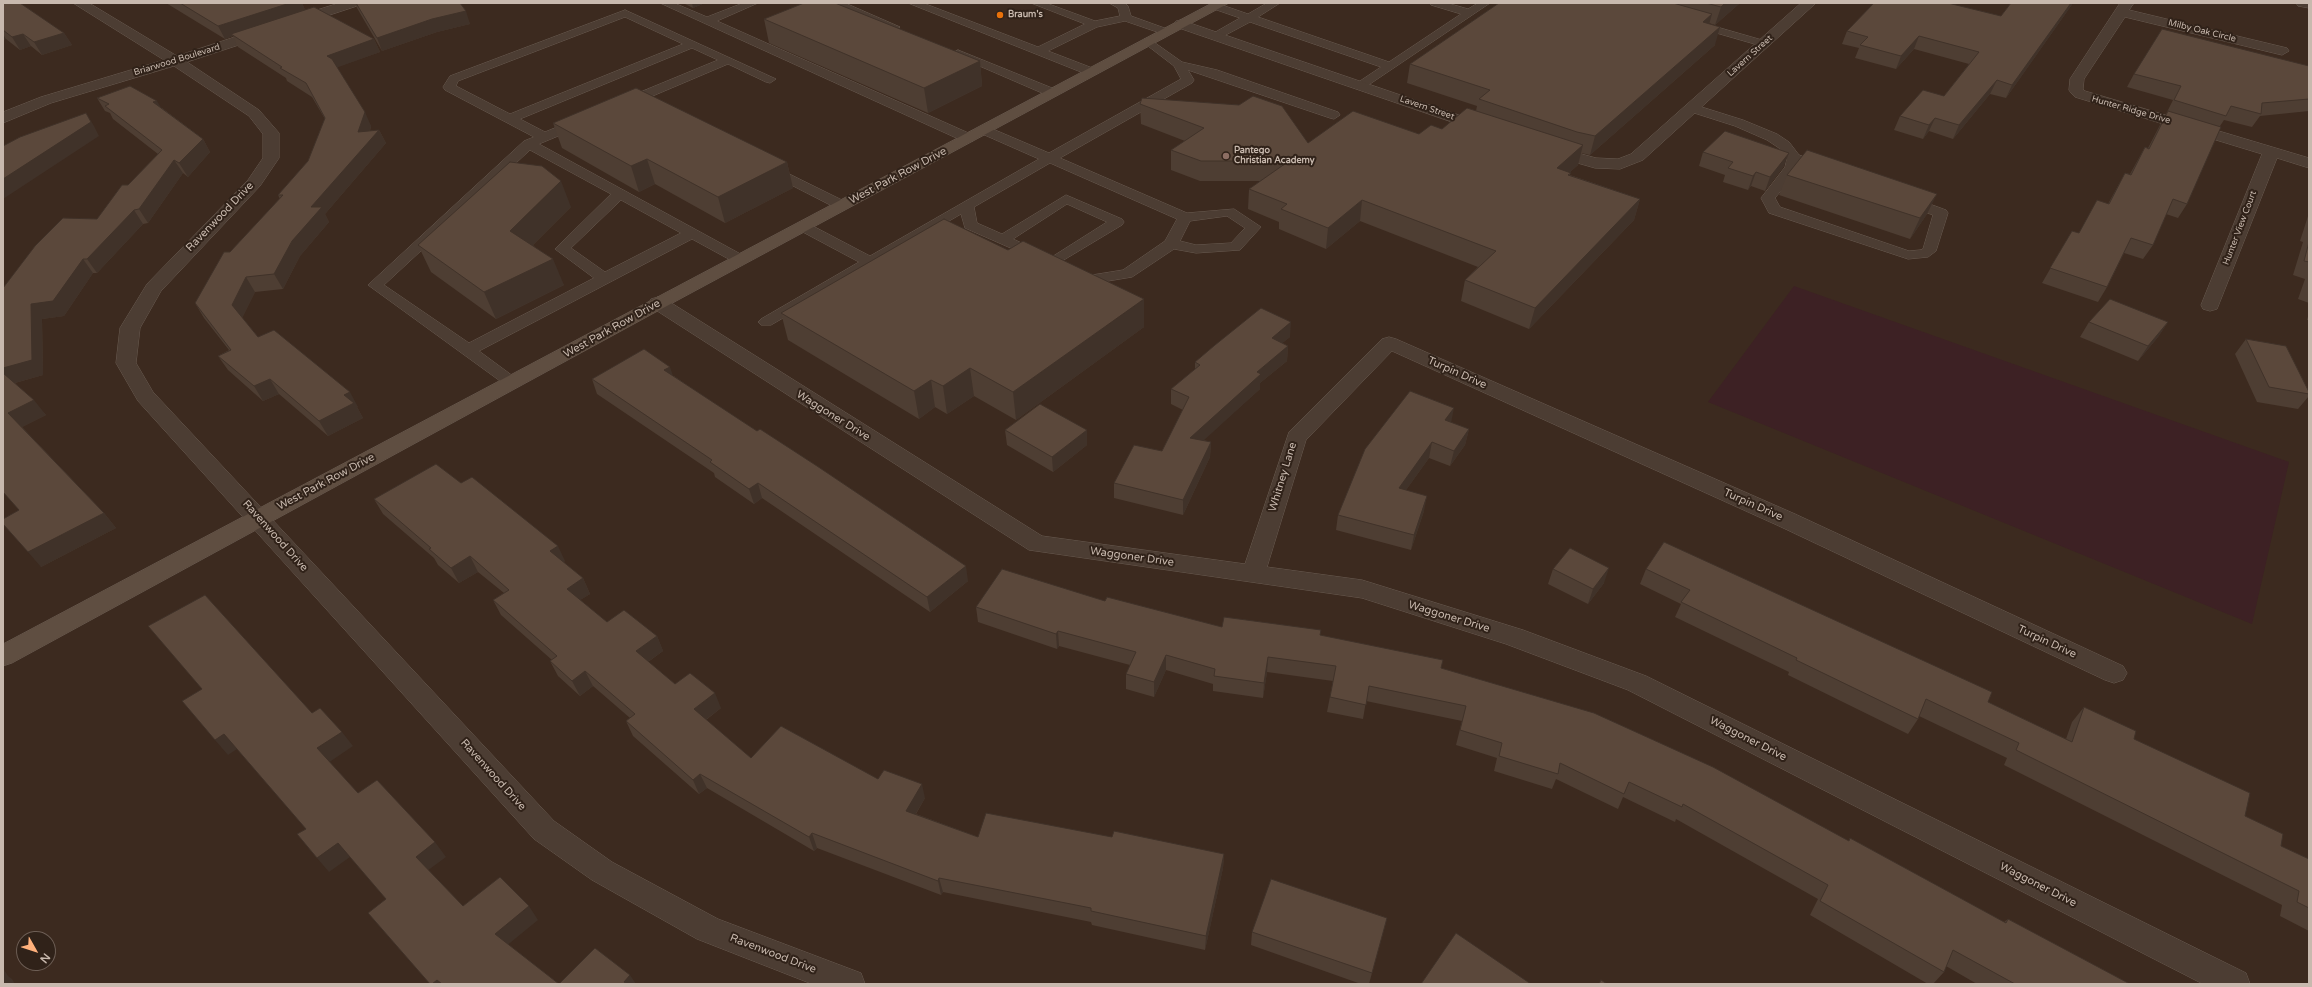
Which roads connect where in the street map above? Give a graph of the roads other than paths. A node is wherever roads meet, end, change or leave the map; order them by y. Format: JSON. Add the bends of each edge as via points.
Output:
{"nodes":[{"id":1,"x":80,"y":3,"type":"edge"},
{"id":2,"x":352,"y":3,"type":"edge"},
{"id":3,"x":665,"y":3,"type":"edge"},
{"id":4,"x":753,"y":3,"type":"edge"},
{"id":5,"x":836,"y":3,"type":"edge"},
{"id":6,"x":913,"y":3,"type":"edge"},
{"id":7,"x":1036,"y":3,"type":"edge"},
{"id":8,"x":1114,"y":3,"type":"edge"},
{"id":9,"x":1275,"y":3,"type":"edge"},
{"id":10,"x":1435,"y":3,"type":"edge"},
{"id":11,"x":1484,"y":3,"type":"edge"},
{"id":12,"x":1809,"y":3,"type":"edge"},
{"id":13,"x":2303,"y":3,"type":"edge"},
{"id":14,"x":2309,"y":4,"type":"edge"},
{"id":15,"x":1218,"y":5,"type":"edge"},
{"id":16,"x":2124,"y":7,"type":"edge"},
{"id":17,"x":1469,"y":13,"type":"junction"},
{"id":18,"x":1126,"y":18,"type":"junction"},
{"id":19,"x":1249,"y":18,"type":"junction"},
{"id":20,"x":706,"y":21,"type":"junction"},
{"id":21,"x":1683,"y":21,"type":"edge"},
{"id":22,"x":1094,"y":24,"type":"junction"},
{"id":23,"x":1181,"y":24,"type":"junction"},
{"id":24,"x":902,"y":30,"type":"edge"},
{"id":25,"x":1166,"y":32,"type":"junction"},
{"id":26,"x":1216,"y":36,"type":"junction"},
{"id":27,"x":1148,"y":41,"type":"junction"},
{"id":28,"x":692,"y":44,"type":"junction"},
{"id":29,"x":1765,"y":44,"type":"junction"},
{"id":30,"x":945,"y":48,"type":"edge"},
{"id":31,"x":2282,"y":51,"type":"dead end"},
{"id":32,"x":1038,"y":52,"type":"junction"},
{"id":33,"x":728,"y":60,"type":"junction"},
{"id":34,"x":176,"y":61,"type":"junction"},
{"id":35,"x":1178,"y":64,"type":"junction"},
{"id":36,"x":1390,"y":66,"type":"junction"},
{"id":37,"x":1091,"y":72,"type":"junction"},
{"id":38,"x":770,"y":79,"type":"dead end"},
{"id":39,"x":1361,"y":86,"type":"junction"},
{"id":40,"x":1053,"y":93,"type":"junction"},
{"id":41,"x":634,"y":100,"type":"junction"},
{"id":42,"x":647,"y":106,"type":"edge"},
{"id":43,"x":613,"y":108,"type":"edge"},
{"id":44,"x":1692,"y":108,"type":"junction"},
{"id":45,"x":1334,"y":116,"type":"dead end"},
{"id":46,"x":592,"y":117,"type":"edge"},
{"id":47,"x":3,"y":118,"type":"edge"},
{"id":48,"x":509,"y":119,"type":"junction"},
{"id":49,"x":984,"y":130,"type":"junction"},
{"id":50,"x":1494,"y":131,"type":"edge"},
{"id":51,"x":544,"y":137,"type":"junction"},
{"id":52,"x":968,"y":138,"type":"junction"},
{"id":53,"x":529,"y":144,"type":"junction"},
{"id":54,"x":1538,"y":146,"type":"edge"},
{"id":55,"x":2271,"y":152,"type":"junction"},
{"id":56,"x":1050,"y":158,"type":"junction"},
{"id":57,"x":1794,"y":158,"type":"junction"},
{"id":58,"x":758,"y":163,"type":"edge"},
{"id":59,"x":2309,"y":163,"type":"edge"},
{"id":60,"x":1836,"y":176,"type":"edge"},
{"id":61,"x":619,"y":194,"type":"junction"},
{"id":62,"x":1898,"y":197,"type":"edge"},
{"id":63,"x":967,"y":205,"type":"junction"},
{"id":64,"x":843,"y":206,"type":"junction"},
{"id":65,"x":1185,"y":217,"type":"junction"},
{"id":66,"x":804,"y":227,"type":"junction"},
{"id":67,"x":692,"y":233,"type":"junction"},
{"id":68,"x":1002,"y":240,"type":"junction"},
{"id":69,"x":1171,"y":244,"type":"junction"},
{"id":70,"x":740,"y":260,"type":"junction"},
{"id":71,"x":869,"y":261,"type":"junction"},
{"id":72,"x":1052,"y":263,"type":"junction"},
{"id":73,"x":605,"y":279,"type":"junction"},
{"id":74,"x":658,"y":303,"type":"junction"},
{"id":75,"x":2210,"y":305,"type":"dead end"},
{"id":76,"x":766,"y":322,"type":"dead end"},
{"id":77,"x":1389,"y":343,"type":"joint"},
{"id":78,"x":468,"y":350,"type":"junction"},
{"id":79,"x":514,"y":382,"type":"junction"},
{"id":80,"x":259,"y":518,"type":"junction"},
{"id":81,"x":1253,"y":575,"type":"junction"},
{"id":82,"x":3,"y":656,"type":"edge"},
{"id":83,"x":2114,"y":673,"type":"dead end"},
{"id":84,"x":850,"y":984,"type":"edge"},
{"id":85,"x":2235,"y":984,"type":"edge"}],
"edges":[{"from":1,"to":34,"type":"street","name":"Ravenwood Drive"},
{"from":2,"to":34,"type":"street","name":"Briarwood Boulevard"},
{"from":3,"to":20,"type":"lane"},
{"from":4,"to":20,"type":"lane"},
{"from":5,"to":24,"type":"lane"},
{"from":6,"to":32,"type":"lane"},
{"from":7,"to":22,"type":"lane"},
{"from":8,"to":18,"type":"lane","via":[[1123,6]]},
{"from":9,"to":19,"type":"lane"},
{"from":10,"to":17,"type":"lane"},
{"from":11,"to":17,"type":"lane"},
{"from":12,"to":29,"type":"street","name":"Lavern Street"},
{"from":13,"to":14,"type":"street"},
{"from":15,"to":19,"type":"lane"},
{"from":15,"to":23,"type":"main road","name":"West Park Row Drive"},
{"from":16,"to":31,"type":"street","name":"Milby Oak Circle"},
{"from":16,"to":55,"type":"street","name":"Hunter Ridge Drive","via":[[2077,79],[2076,90],[2080,94]]},
{"from":17,"to":36,"type":"lane"},
{"from":18,"to":22,"type":"lane"},
{"from":18,"to":25,"type":"lane"},
{"from":19,"to":26,"type":"lane"},
{"from":19,"to":36,"type":"lane"},
{"from":20,"to":52,"type":"lane"},
{"from":21,"to":29,"type":"lane"},
{"from":22,"to":32,"type":"lane"},
{"from":23,"to":25,"type":"main road","name":"West Park Row Drive"},
{"from":23,"to":26,"type":"street","name":"Lavern Street"},
{"from":25,"to":27,"type":"main road","name":"West Park Row Drive"},
{"from":26,"to":39,"type":"street","name":"Lavern Street"},
{"from":27,"to":35,"type":"lane"},
{"from":27,"to":37,"type":"main road","name":"West Park Row Drive"},
{"from":28,"to":33,"type":"lane"},
{"from":28,"to":48,"type":"lane"},
{"from":28,"to":48,"type":"lane","via":[[625,13],[454,79],[449,87]]},
{"from":29,"to":44,"type":"street","name":"Lavern Street"},
{"from":30,"to":40,"type":"lane"},
{"from":32,"to":37,"type":"lane"},
{"from":33,"to":38,"type":"lane"},
{"from":33,"to":41,"type":"lane"},
{"from":34,"to":47,"type":"street","name":"Briarwood Boulevard","via":[[46,100]]},
{"from":34,"to":80,"type":"street","name":"Ravenwood Drive","via":[[254,113],[270,133],[271,158],[254,183],[153,288],[130,328],[126,363],[145,396]]},
{"from":35,"to":45,"type":"lane","via":[[1213,73]]},
{"from":35,"to":56,"type":"lane","via":[[1188,80]]},
{"from":36,"to":39,"type":"lane"},
{"from":37,"to":40,"type":"main road","name":"West Park Row Drive"},
{"from":39,"to":50,"type":"street","name":"Lavern Street"},
{"from":40,"to":49,"type":"main road","name":"West Park Row Drive"},
{"from":41,"to":42,"type":"lane"},
{"from":41,"to":43,"type":"lane"},
{"from":44,"to":54,"type":"street","name":"Lavern Street","via":[[1637,156],[1620,164],[1595,163]]},
{"from":44,"to":57,"type":"lane","via":[[1767,134],[1784,145]]},
{"from":46,"to":51,"type":"lane"},
{"from":48,"to":51,"type":"lane"},
{"from":49,"to":52,"type":"main road","name":"West Park Row Drive"},
{"from":49,"to":56,"type":"lane"},
{"from":51,"to":53,"type":"lane"},
{"from":52,"to":64,"type":"main road","name":"West Park Row Drive"},
{"from":53,"to":61,"type":"lane"},
{"from":53,"to":78,"type":"lane","via":[[375,285]]},
{"from":55,"to":59,"type":"street","name":"Hunter Ridge Drive"},
{"from":55,"to":75,"type":"street","name":"Hunter View Court"},
{"from":56,"to":63,"type":"lane"},
{"from":56,"to":65,"type":"lane"},
{"from":57,"to":60,"type":"lane","via":[[1820,166]]},
{"from":57,"to":62,"type":"lane","via":[[1792,168],[1768,198],[1774,210],[1908,255],[1929,251],[1941,213]]},
{"from":58,"to":64,"type":"lane"},
{"from":61,"to":67,"type":"lane"},
{"from":61,"to":73,"type":"lane","via":[[562,249]]},
{"from":63,"to":68,"type":"lane","via":[[970,225]]},
{"from":63,"to":71,"type":"lane"},
{"from":64,"to":66,"type":"main road","name":"West Park Row Drive"},
{"from":65,"to":69,"type":"lane"},
{"from":65,"to":69,"type":"lane","via":[[1229,212],[1254,227],[1235,247],[1196,249]]},
{"from":66,"to":70,"type":"main road","name":"West Park Row Drive"},
{"from":66,"to":71,"type":"lane"},
{"from":67,"to":70,"type":"lane"},
{"from":67,"to":73,"type":"lane"},
{"from":68,"to":72,"type":"lane"},
{"from":68,"to":72,"type":"lane","via":[[1066,199],[1116,222]]},
{"from":69,"to":72,"type":"lane","via":[[1127,274],[1090,280]]},
{"from":70,"to":74,"type":"main road","name":"West Park Row Drive"},
{"from":71,"to":76,"type":"lane"},
{"from":73,"to":78,"type":"lane"},
{"from":74,"to":79,"type":"main road","name":"West Park Row Drive"},
{"from":74,"to":81,"type":"street","name":"Waggoner Drive","via":[[1037,544]]},
{"from":77,"to":81,"type":"street","name":"Whitney Lane","via":[[1296,438]]},
{"from":77,"to":83,"type":"street","name":"Turpin Drive","via":[[1787,520]]},
{"from":78,"to":79,"type":"lane"},
{"from":79,"to":80,"type":"main road","name":"West Park Row Drive"},
{"from":80,"to":82,"type":"main road","name":"West Park Row Drive"},
{"from":80,"to":84,"type":"street","name":"Ravenwood Drive","via":[[544,830],[602,871],[708,929]]},
{"from":81,"to":85,"type":"street","name":"Waggoner Drive","via":[[1362,589],[1514,637],[1637,683]]}]}
